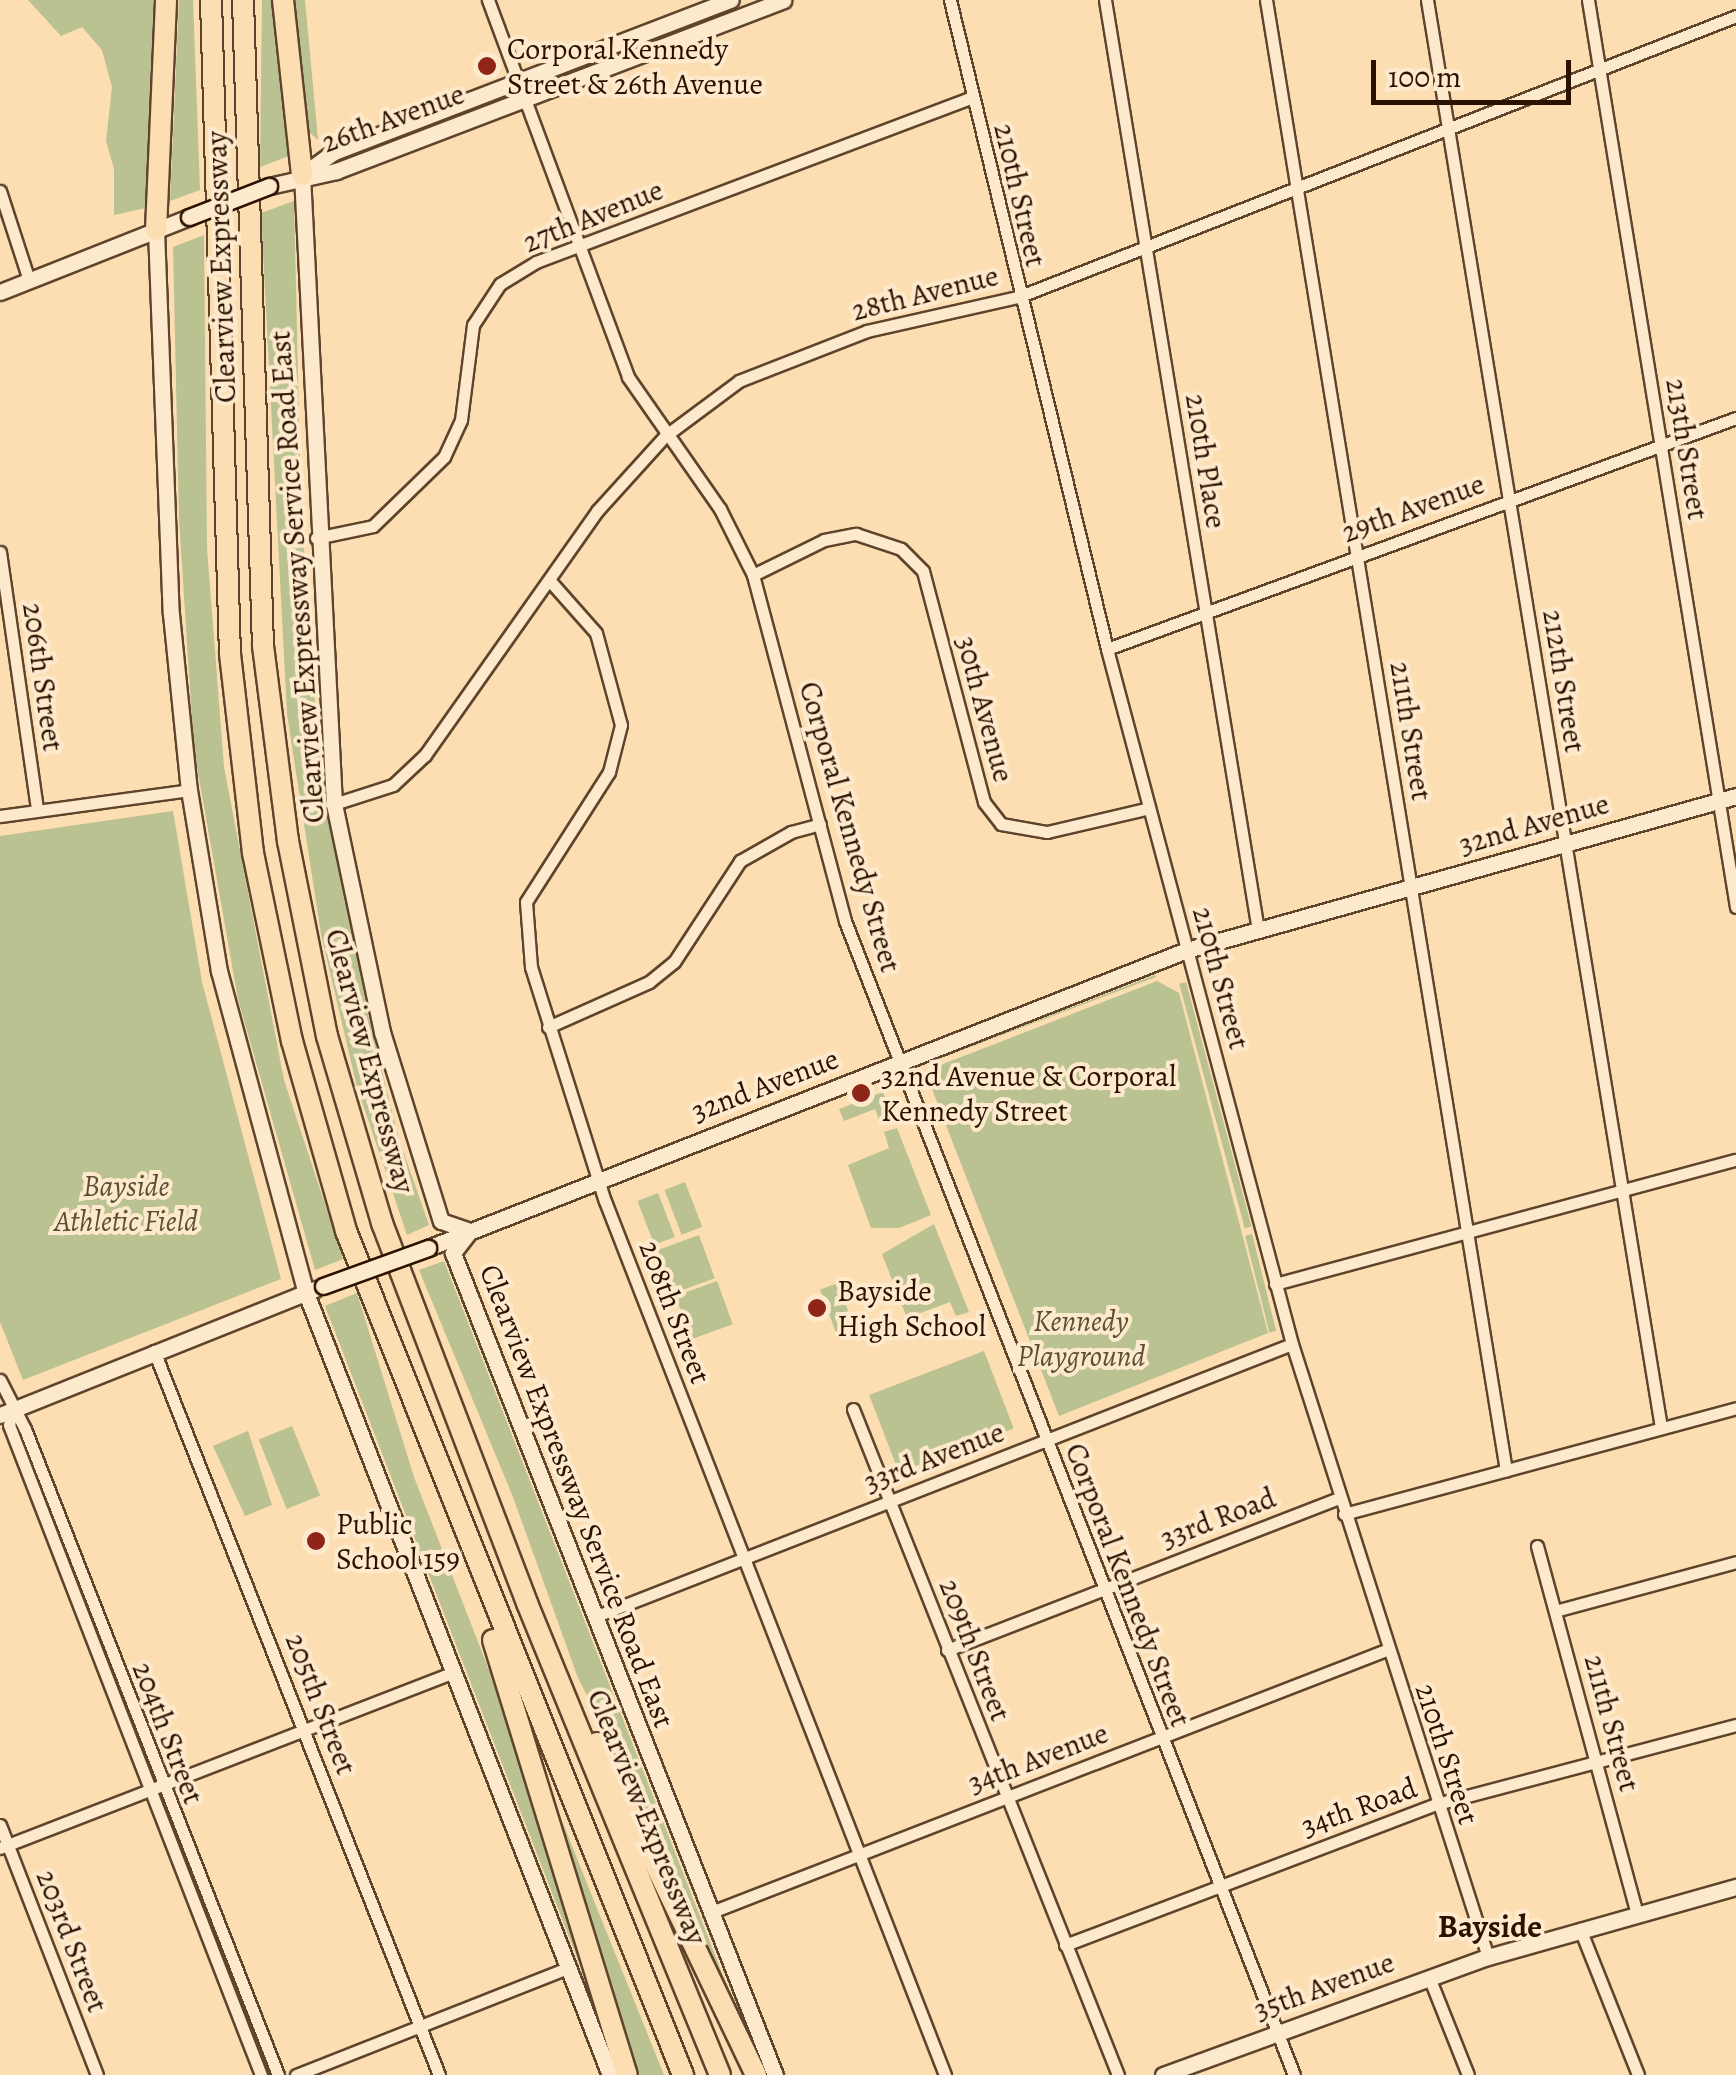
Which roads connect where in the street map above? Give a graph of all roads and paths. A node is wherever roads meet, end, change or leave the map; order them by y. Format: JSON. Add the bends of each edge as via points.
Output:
{"nodes":[{"id":1,"x":166,"y":0,"type":"edge"},
{"id":2,"x":211,"y":0,"type":"edge"},
{"id":3,"x":243,"y":0,"type":"edge"},
{"id":4,"x":283,"y":0,"type":"edge"},
{"id":5,"x":488,"y":0,"type":"edge"},
{"id":6,"x":731,"y":0,"type":"edge"},
{"id":7,"x":783,"y":0,"type":"edge"},
{"id":8,"x":950,"y":0,"type":"edge"},
{"id":9,"x":1105,"y":0,"type":"edge"},
{"id":10,"x":1266,"y":0,"type":"edge"},
{"id":11,"x":1427,"y":0,"type":"edge"},
{"id":12,"x":1588,"y":0,"type":"edge"},
{"id":13,"x":1736,"y":16,"type":"edge"},
{"id":14,"x":1600,"y":70,"type":"junction"},
{"id":15,"x":518,"y":81,"type":"junction"},
{"id":16,"x":972,"y":97,"type":"junction"},
{"id":17,"x":525,"y":98,"type":"junction"},
{"id":18,"x":1448,"y":130,"type":"junction"},
{"id":19,"x":302,"y":175,"type":"junction"},
{"id":20,"x":1296,"y":188,"type":"junction"},
{"id":21,"x":0,"y":191,"type":"edge"},
{"id":22,"x":156,"y":230,"type":"junction"},
{"id":23,"x":580,"y":246,"type":"junction"},
{"id":24,"x":1146,"y":248,"type":"junction"},
{"id":25,"x":29,"y":280,"type":"junction"},
{"id":26,"x":0,"y":292,"type":"edge"},
{"id":27,"x":1018,"y":296,"type":"junction"},
{"id":28,"x":1736,"y":418,"type":"edge"},
{"id":29,"x":666,"y":436,"type":"junction"},
{"id":30,"x":1662,"y":444,"type":"junction"},
{"id":31,"x":1509,"y":500,"type":"junction"},
{"id":32,"x":316,"y":538,"type":"junction"},
{"id":33,"x":0,"y":552,"type":"edge"},
{"id":34,"x":1357,"y":554,"type":"junction"},
{"id":35,"x":753,"y":575,"type":"junction"},
{"id":36,"x":550,"y":581,"type":"junction"},
{"id":37,"x":1206,"y":608,"type":"junction"},
{"id":38,"x":1107,"y":648,"type":"junction"},
{"id":39,"x":14,"y":649,"type":"junction"},
{"id":40,"x":0,"y":651,"type":"edge"},
{"id":41,"x":188,"y":790,"type":"junction"},
{"id":42,"x":1736,"y":796,"type":"edge"},
{"id":43,"x":1719,"y":801,"type":"junction"},
{"id":44,"x":334,"y":804,"type":"junction"},
{"id":45,"x":1149,"y":808,"type":"junction"},
{"id":46,"x":37,"y":810,"type":"junction"},
{"id":47,"x":0,"y":816,"type":"edge"},
{"id":48,"x":820,"y":824,"type":"junction"},
{"id":49,"x":1565,"y":844,"type":"junction"},
{"id":50,"x":1412,"y":888,"type":"junction"},
{"id":51,"x":1736,"y":907,"type":"edge"},
{"id":52,"x":1258,"y":930,"type":"junction"},
{"id":53,"x":1187,"y":950,"type":"junction"},
{"id":54,"x":548,"y":1028,"type":"junction"},
{"id":55,"x":899,"y":1062,"type":"junction"},
{"id":56,"x":1736,"y":1160,"type":"edge"},
{"id":57,"x":598,"y":1180,"type":"junction"},
{"id":58,"x":1621,"y":1191,"type":"junction"},
{"id":59,"x":470,"y":1231,"type":"junction"},
{"id":60,"x":1467,"y":1232,"type":"junction"},
{"id":61,"x":1276,"y":1284,"type":"junction"},
{"id":62,"x":306,"y":1292,"type":"junction"},
{"id":63,"x":1292,"y":1344,"type":"junction"},
{"id":64,"x":154,"y":1351,"type":"junction"},
{"id":65,"x":0,"y":1380,"type":"edge"},
{"id":66,"x":1736,"y":1408,"type":"edge"},
{"id":67,"x":854,"y":1409,"type":"dead end"},
{"id":68,"x":6,"y":1412,"type":"edge"},
{"id":69,"x":1661,"y":1428,"type":"junction"},
{"id":70,"x":1045,"y":1440,"type":"junction"},
{"id":71,"x":1506,"y":1471,"type":"junction"},
{"id":72,"x":447,"y":1495,"type":"junction"},
{"id":73,"x":1339,"y":1498,"type":"junction"},
{"id":74,"x":891,"y":1501,"type":"junction"},
{"id":75,"x":1344,"y":1514,"type":"junction"},
{"id":76,"x":1537,"y":1546,"type":"dead end"},
{"id":77,"x":743,"y":1558,"type":"junction"},
{"id":78,"x":1736,"y":1562,"type":"edge"},
{"id":79,"x":1102,"y":1589,"type":"junction"},
{"id":80,"x":527,"y":1603,"type":"junction"},
{"id":81,"x":1555,"y":1611,"type":"junction"},
{"id":82,"x":594,"y":1616,"type":"junction"},
{"id":83,"x":948,"y":1650,"type":"junction"},
{"id":84,"x":1386,"y":1650,"type":"junction"},
{"id":85,"x":453,"y":1672,"type":"junction"},
{"id":86,"x":1736,"y":1725,"type":"edge"},
{"id":87,"x":304,"y":1730,"type":"junction"},
{"id":88,"x":1161,"y":1737,"type":"junction"},
{"id":89,"x":1597,"y":1763,"type":"junction"},
{"id":90,"x":155,"y":1788,"type":"junction"},
{"id":91,"x":1006,"y":1797,"type":"junction"},
{"id":92,"x":1437,"y":1804,"type":"junction"},
{"id":93,"x":0,"y":1825,"type":"edge"},
{"id":94,"x":4,"y":1846,"type":"edge"},
{"id":95,"x":859,"y":1855,"type":"junction"},
{"id":96,"x":1218,"y":1886,"type":"junction"},
{"id":97,"x":1736,"y":1887,"type":"edge"},
{"id":98,"x":709,"y":1913,"type":"junction"},
{"id":99,"x":1637,"y":1913,"type":"junction"},
{"id":100,"x":1580,"y":1929,"type":"junction"},
{"id":101,"x":1065,"y":1944,"type":"junction"},
{"id":102,"x":1488,"y":1957,"type":"junction"},
{"id":103,"x":568,"y":1968,"type":"junction"},
{"id":104,"x":1428,"y":1977,"type":"junction"},
{"id":105,"x":420,"y":2026,"type":"junction"},
{"id":106,"x":1276,"y":2032,"type":"junction"},
{"id":107,"x":97,"y":2075,"type":"edge"},
{"id":108,"x":261,"y":2075,"type":"edge"},
{"id":109,"x":278,"y":2075,"type":"edge"},
{"id":110,"x":296,"y":2075,"type":"edge"},
{"id":111,"x":439,"y":2075,"type":"edge"},
{"id":112,"x":610,"y":2075,"type":"edge"},
{"id":113,"x":626,"y":2075,"type":"edge"},
{"id":114,"x":683,"y":2075,"type":"edge"},
{"id":115,"x":720,"y":2075,"type":"edge"},
{"id":116,"x":756,"y":2075,"type":"edge"},
{"id":117,"x":776,"y":2075,"type":"edge"},
{"id":118,"x":945,"y":2075,"type":"edge"},
{"id":119,"x":1118,"y":2075,"type":"edge"},
{"id":120,"x":1162,"y":2075,"type":"edge"},
{"id":121,"x":1294,"y":2075,"type":"edge"},
{"id":122,"x":1468,"y":2075,"type":"edge"},
{"id":123,"x":1638,"y":2075,"type":"edge"}],
"edges":[{"from":1,"to":22,"type":"highway"},
{"from":2,"to":72,"type":"highway","name":"Clearview Expressway","via":[[224,556],[253,853],[317,1137]]},
{"from":3,"to":80,"type":"highway","name":"Clearview Expressway","via":[[263,646],[288,842],[327,1036],[365,1167]]},
{"from":4,"to":19,"type":"highway"},
{"from":5,"to":15,"type":"street","name":"Corporal Kennedy Street"},
{"from":6,"to":15,"type":"street","name":"26th Avenue"},
{"from":7,"to":17,"type":"street","name":"26th Avenue"},
{"from":8,"to":16,"type":"street","name":"210th Street"},
{"from":9,"to":24,"type":"street","name":"210th Place"},
{"from":10,"to":20,"type":"street","name":"211th Street"},
{"from":11,"to":18,"type":"street","name":"212th Street"},
{"from":12,"to":14,"type":"street","name":"213th Street"},
{"from":13,"to":14,"type":"street","name":"28th Avenue"},
{"from":14,"to":18,"type":"street","name":"28th Avenue"},
{"from":14,"to":30,"type":"street","name":"213th Street"},
{"from":15,"to":17,"type":"street","name":"Corporal Kennedy Street"},
{"from":15,"to":19,"type":"street","name":"26th Avenue","via":[[334,152]]},
{"from":16,"to":23,"type":"street","name":"27th Avenue"},
{"from":16,"to":27,"type":"street","name":"210th Street"},
{"from":17,"to":19,"type":"street","name":"26th Avenue","via":[[336,171]]},
{"from":17,"to":23,"type":"street","name":"Corporal Kennedy Street"},
{"from":18,"to":20,"type":"street","name":"28th Avenue"},
{"from":18,"to":31,"type":"street","name":"212th Street"},
{"from":19,"to":22,"type":"street","name":"26th Avenue","bridge":true},
{"from":19,"to":32,"type":"street","name":"Clearview Expressway Service Road East"},
{"from":20,"to":24,"type":"street","name":"28th Avenue"},
{"from":20,"to":34,"type":"street","name":"211th Street"},
{"from":21,"to":25,"type":"street"},
{"from":22,"to":25,"type":"street","name":"26th Avenue"},
{"from":22,"to":41,"type":"street","name":"Clearview Expressway","via":[[171,614]]},
{"from":23,"to":29,"type":"street","name":"Corporal Kennedy Street","via":[[628,377]]},
{"from":23,"to":32,"type":"street","name":"27th Avenue","via":[[500,284],[466,350],[462,420],[444,456],[412,494],[373,526]]},
{"from":24,"to":27,"type":"street","name":"28th Avenue"},
{"from":24,"to":37,"type":"street","name":"210th Place"},
{"from":25,"to":26,"type":"street","name":"26th Avenue"},
{"from":27,"to":29,"type":"street","name":"28th Avenue","via":[[867,331],[794,356],[739,381]]},
{"from":27,"to":38,"type":"street","name":"210th Street"},
{"from":28,"to":30,"type":"street","name":"29th Avenue"},
{"from":29,"to":35,"type":"street","name":"Corporal Kennedy Street","via":[[720,510]]},
{"from":29,"to":36,"type":"street","name":"28th Avenue","via":[[597,511]]},
{"from":30,"to":31,"type":"street","name":"29th Avenue"},
{"from":30,"to":43,"type":"street","name":"213th Street"},
{"from":31,"to":34,"type":"street","name":"29th Avenue"},
{"from":31,"to":49,"type":"street","name":"212th Street"},
{"from":32,"to":44,"type":"street","name":"Clearview Expressway Service Road East"},
{"from":33,"to":39,"type":"street","name":"206th Street"},
{"from":34,"to":37,"type":"street","name":"29th Avenue"},
{"from":34,"to":50,"type":"street","name":"211th Street"},
{"from":35,"to":45,"type":"street","name":"30th Avenue","via":[[824,540],[856,534],[892,544],[923,570],[984,802],[1001,824],[1047,832]]},
{"from":35,"to":48,"type":"street","name":"Corporal Kennedy Street"},
{"from":36,"to":44,"type":"street","name":"28th Avenue","via":[[424,756],[393,785]]},
{"from":36,"to":54,"type":"street","name":"208th Street","via":[[596,633],[621,725],[610,772],[526,902],[528,948]]},
{"from":37,"to":38,"type":"street","name":"29th Avenue"},
{"from":37,"to":52,"type":"street","name":"210th Place"},
{"from":38,"to":45,"type":"street","name":"210th Street"},
{"from":39,"to":40,"type":"street"},
{"from":39,"to":46,"type":"street","name":"206th Street"},
{"from":41,"to":46,"type":"street"},
{"from":41,"to":62,"type":"street","name":"Clearview Expressway","via":[[218,971]]},
{"from":42,"to":43,"type":"street","name":"32nd Avenue"},
{"from":43,"to":49,"type":"street","name":"32nd Avenue"},
{"from":43,"to":51,"type":"street","name":"213th Street"},
{"from":44,"to":59,"type":"street","name":"Clearview Expressway Service Road East","via":[[382,1032],[418,1160],[441,1221]]},
{"from":45,"to":53,"type":"street","name":"210th Street"},
{"from":46,"to":47,"type":"street"},
{"from":48,"to":54,"type":"street","via":[[740,861],[674,962],[649,982]]},
{"from":48,"to":55,"type":"street","name":"Corporal Kennedy Street","via":[[845,921]]},
{"from":49,"to":50,"type":"street","name":"32nd Avenue"},
{"from":49,"to":58,"type":"street","name":"212th Street"},
{"from":50,"to":52,"type":"street","name":"32nd Avenue"},
{"from":50,"to":60,"type":"street","name":"211th Street"},
{"from":52,"to":53,"type":"street","name":"32nd Avenue"},
{"from":53,"to":55,"type":"street","name":"32nd Avenue"},
{"from":53,"to":61,"type":"street","name":"210th Street"},
{"from":54,"to":57,"type":"street","name":"208th Street"},
{"from":55,"to":57,"type":"street","name":"32nd Avenue"},
{"from":55,"to":70,"type":"street","name":"Corporal Kennedy Street"},
{"from":56,"to":58,"type":"street"},
{"from":57,"to":59,"type":"street","name":"32nd Avenue"},
{"from":57,"to":77,"type":"street","name":"208th Street"},
{"from":58,"to":60,"type":"street"},
{"from":58,"to":69,"type":"street","name":"212th Street"},
{"from":59,"to":62,"type":"street","name":"32nd Avenue","bridge":true},
{"from":59,"to":82,"type":"street","name":"Clearview Expressway Service Road East","via":[[453,1253]]},
{"from":60,"to":61,"type":"street"},
{"from":60,"to":71,"type":"street","name":"211th Street"},
{"from":61,"to":63,"type":"street","name":"210th Street"},
{"from":62,"to":64,"type":"street","name":"32nd Avenue"},
{"from":62,"to":85,"type":"street","name":"Clearview Expressway"},
{"from":63,"to":70,"type":"street","name":"33rd Avenue"},
{"from":63,"to":73,"type":"street","name":"210th Street"},
{"from":64,"to":68,"type":"street","name":"32nd Avenue"},
{"from":64,"to":87,"type":"street","name":"205th Street"},
{"from":65,"to":68,"type":"street","name":"204th Street"},
{"from":66,"to":69,"type":"street"},
{"from":67,"to":74,"type":"street","name":"209th Street"},
{"from":68,"to":90,"type":"street","name":"204th Street","via":[[25,1429]]},
{"from":69,"to":71,"type":"street"},
{"from":70,"to":74,"type":"street","name":"33rd Avenue"},
{"from":70,"to":79,"type":"street","name":"Corporal Kennedy Street"},
{"from":71,"to":75,"type":"street"},
{"from":72,"to":113,"type":"highway"},
{"from":72,"to":114,"type":"highway","name":"Clearview Expressway"},
{"from":73,"to":75,"type":"street","name":"210th Street"},
{"from":73,"to":79,"type":"street","name":"33rd Road"},
{"from":74,"to":77,"type":"street","name":"33rd Avenue"},
{"from":74,"to":83,"type":"street","name":"209th Street"},
{"from":75,"to":84,"type":"street","name":"210th Street"},
{"from":76,"to":81,"type":"street","name":"211th Street"},
{"from":77,"to":82,"type":"street","name":"33rd Avenue"},
{"from":77,"to":95,"type":"street","name":"208th Street"},
{"from":78,"to":81,"type":"street"},
{"from":79,"to":83,"type":"street","name":"33rd Road"},
{"from":79,"to":88,"type":"street","name":"Corporal Kennedy Street"},
{"from":80,"to":115,"type":"highway","name":"Clearview Expressway"},
{"from":80,"to":116,"type":"highway"},
{"from":81,"to":89,"type":"street","name":"211th Street"},
{"from":82,"to":98,"type":"street","name":"Clearview Expressway Service Road East"},
{"from":83,"to":91,"type":"street","name":"209th Street"},
{"from":84,"to":88,"type":"street","name":"34th Avenue"},
{"from":84,"to":92,"type":"street","name":"210th Street"},
{"from":85,"to":87,"type":"street"},
{"from":85,"to":103,"type":"street","name":"Clearview Expressway"},
{"from":86,"to":89,"type":"street","name":"34th Road"},
{"from":87,"to":90,"type":"street"},
{"from":87,"to":105,"type":"street","name":"205th Street"},
{"from":88,"to":91,"type":"street","name":"34th Avenue"},
{"from":88,"to":96,"type":"street","name":"Corporal Kennedy Street"},
{"from":89,"to":92,"type":"street","name":"34th Road"},
{"from":89,"to":99,"type":"street","name":"211th Street"},
{"from":90,"to":94,"type":"street"},
{"from":90,"to":108,"type":"street","name":"204th Street"},
{"from":90,"to":109,"type":"street","name":"204th Street"},
{"from":91,"to":95,"type":"street","name":"34th Avenue"},
{"from":91,"to":101,"type":"street","name":"209th Street"},
{"from":92,"to":96,"type":"street","name":"34th Road"},
{"from":92,"to":102,"type":"street","name":"210th Street"},
{"from":93,"to":94,"type":"street","name":"203rd Street"},
{"from":94,"to":107,"type":"street","name":"203rd Street"},
{"from":95,"to":98,"type":"street","name":"34th Avenue"},
{"from":95,"to":118,"type":"street","name":"208th Street"},
{"from":96,"to":101,"type":"street","name":"34th Road"},
{"from":96,"to":106,"type":"street","name":"Corporal Kennedy Street"},
{"from":97,"to":99,"type":"street","name":"35th Avenue"},
{"from":98,"to":117,"type":"street","name":"Clearview Expressway Service Road East"},
{"from":99,"to":100,"type":"street","name":"35th Avenue"},
{"from":100,"to":102,"type":"street","name":"35th Avenue"},
{"from":100,"to":123,"type":"street"},
{"from":101,"to":119,"type":"street","name":"209th Street"},
{"from":102,"to":104,"type":"street","name":"35th Avenue"},
{"from":103,"to":105,"type":"street"},
{"from":103,"to":112,"type":"street","name":"Clearview Expressway"},
{"from":104,"to":106,"type":"street","name":"35th Avenue"},
{"from":104,"to":122,"type":"street"},
{"from":105,"to":110,"type":"street"},
{"from":105,"to":111,"type":"street","name":"205th Street"},
{"from":106,"to":120,"type":"street","name":"35th Avenue"},
{"from":106,"to":121,"type":"street","name":"Corporal Kennedy Street"}]}
